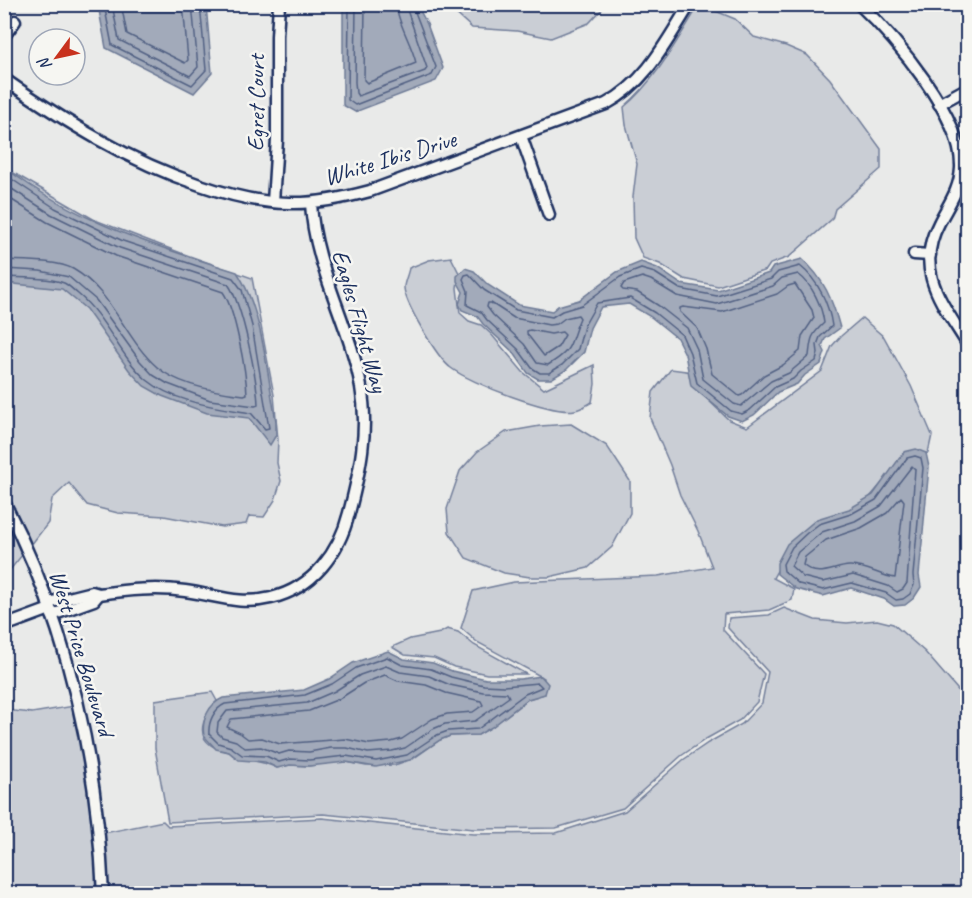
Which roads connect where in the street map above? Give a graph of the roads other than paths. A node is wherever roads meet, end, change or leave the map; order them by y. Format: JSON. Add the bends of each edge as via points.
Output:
{"nodes":[{"id":1,"x":279,"y":4,"type":"edge"},
{"id":2,"x":690,"y":4,"type":"edge"},
{"id":3,"x":859,"y":4,"type":"edge"},
{"id":4,"x":15,"y":21,"type":"dead end"},
{"id":5,"x":4,"y":36,"type":"edge"},
{"id":6,"x":4,"y":79,"type":"edge"},
{"id":7,"x":968,"y":88,"type":"edge"},
{"id":8,"x":939,"y":104,"type":"junction"},
{"id":9,"x":520,"y":136,"type":"junction"},
{"id":10,"x":273,"y":202,"type":"junction"},
{"id":11,"x":311,"y":203,"type":"junction"},
{"id":12,"x":549,"y":215,"type":"dead end"},
{"id":13,"x":914,"y":254,"type":"dead end"},
{"id":14,"x":930,"y":255,"type":"junction"},
{"id":15,"x":968,"y":345,"type":"edge"},
{"id":16,"x":4,"y":502,"type":"edge"},
{"id":17,"x":50,"y":609,"type":"junction"},
{"id":18,"x":4,"y":626,"type":"edge"},
{"id":19,"x":103,"y":894,"type":"edge"}],
"edges":[{"from":1,"to":10,"type":"street","name":"Egret Court"},
{"from":2,"to":9,"type":"street","name":"White Ibis Drive","via":[[651,67],[626,92],[595,109]]},
{"from":3,"to":8,"type":"street","via":[[900,48]]},
{"from":4,"to":5,"type":"street"},
{"from":6,"to":10,"type":"street","name":"White Ibis Drive","via":[[126,155],[210,188]]},
{"from":7,"to":8,"type":"street"},
{"from":8,"to":14,"type":"street","via":[[956,135],[961,168],[958,187],[936,228]]},
{"from":9,"to":11,"type":"street","name":"White Ibis Drive","via":[[370,191]]},
{"from":9,"to":12,"type":"street"},
{"from":10,"to":11,"type":"street","name":"White Ibis Drive"},
{"from":11,"to":17,"type":"street","name":"Eagles Flight Way","via":[[315,239],[357,370],[364,408],[358,476],[336,549],[304,583],[263,600],[230,601],[183,591],[144,589],[92,592]]},
{"from":13,"to":14,"type":"street"},
{"from":14,"to":15,"type":"street","via":[[938,298]]},
{"from":16,"to":17,"type":"street","name":"West Price Boulevard"},
{"from":17,"to":18,"type":"street","name":"Eagles Flight Way"},
{"from":17,"to":19,"type":"street","name":"West Price Boulevard","via":[[75,685],[88,745]]}]}
